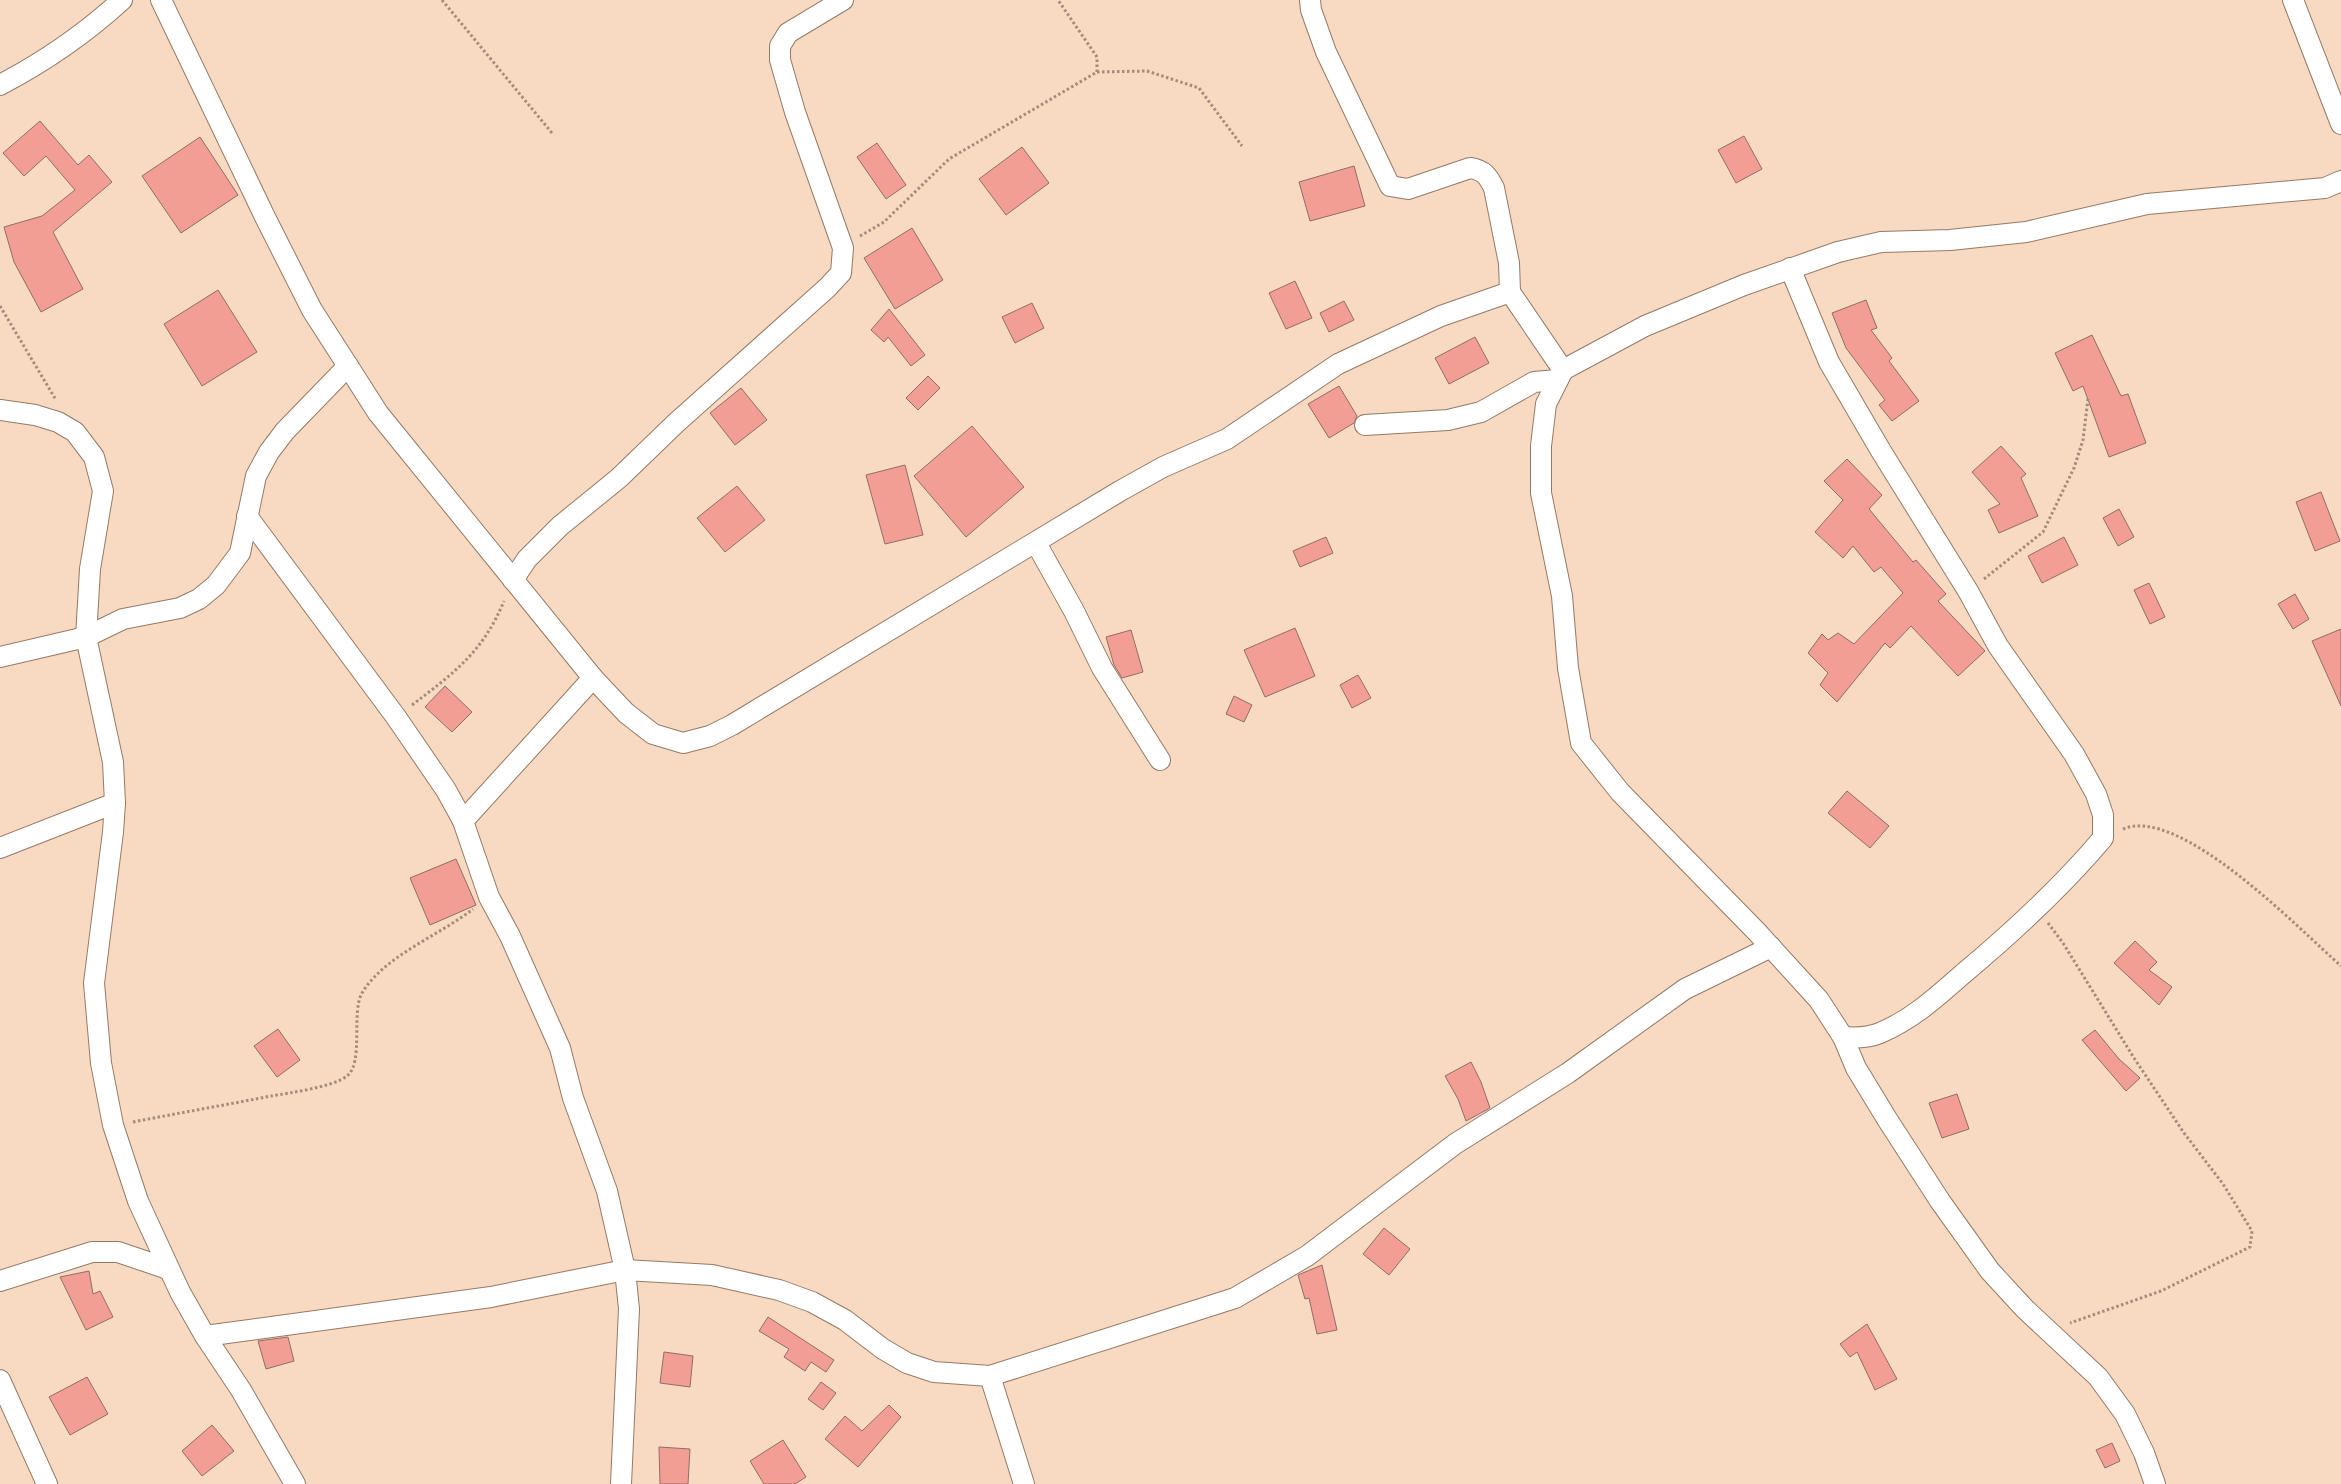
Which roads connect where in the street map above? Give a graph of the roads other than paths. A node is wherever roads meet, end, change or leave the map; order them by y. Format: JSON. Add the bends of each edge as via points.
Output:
{"nodes":[{"id":1,"x":122,"y":0,"type":"edge"},
{"id":2,"x":161,"y":0,"type":"edge"},
{"id":3,"x":843,"y":0,"type":"edge"},
{"id":4,"x":1310,"y":0,"type":"edge"},
{"id":5,"x":2293,"y":0,"type":"edge"},
{"id":6,"x":0,"y":85,"type":"edge"},
{"id":7,"x":2341,"y":124,"type":"edge"},
{"id":8,"x":2341,"y":181,"type":"edge"},
{"id":9,"x":1790,"y":268,"type":"junction"},
{"id":10,"x":1510,"y":292,"type":"junction"},
{"id":11,"x":348,"y":366,"type":"junction"},
{"id":12,"x":1560,"y":375,"type":"junction"},
{"id":13,"x":0,"y":410,"type":"edge"},
{"id":14,"x":1365,"y":425,"type":"dead end"},
{"id":15,"x":247,"y":516,"type":"junction"},
{"id":16,"x":1036,"y":543,"type":"junction"},
{"id":17,"x":513,"y":580,"type":"junction"},
{"id":18,"x":86,"y":637,"type":"junction"},
{"id":19,"x":0,"y":657,"type":"edge"},
{"id":20,"x":593,"y":678,"type":"junction"},
{"id":21,"x":1160,"y":760,"type":"dead end"},
{"id":22,"x":115,"y":803,"type":"junction"},
{"id":23,"x":463,"y":821,"type":"junction"},
{"id":24,"x":0,"y":848,"type":"edge"},
{"id":25,"x":1771,"y":948,"type":"junction"},
{"id":26,"x":1843,"y":1037,"type":"junction"},
{"id":27,"x":168,"y":1269,"type":"junction"},
{"id":28,"x":625,"y":1270,"type":"junction"},
{"id":29,"x":0,"y":1281,"type":"edge"},
{"id":30,"x":205,"y":1336,"type":"junction"},
{"id":31,"x":990,"y":1376,"type":"junction"},
{"id":32,"x":0,"y":1380,"type":"edge"},
{"id":33,"x":47,"y":1484,"type":"edge"},
{"id":34,"x":295,"y":1484,"type":"edge"},
{"id":35,"x":621,"y":1484,"type":"edge"},
{"id":36,"x":1024,"y":1484,"type":"edge"},
{"id":37,"x":2154,"y":1484,"type":"edge"}],
"edges":[{"from":1,"to":6,"type":"street","via":[[78,36],[27,71]]},
{"from":2,"to":11,"type":"street","via":[[269,226],[312,310]]},
{"from":3,"to":17,"type":"street","via":[[788,33],[780,46],[780,60],[843,248],[841,273],[619,478],[560,526],[527,559]]},
{"from":4,"to":10,"type":"street","via":[[1326,52],[1390,186],[1408,189],[1470,168],[1480,169],[1489,176],[1509,263]]},
{"from":5,"to":7,"type":"street"},
{"from":8,"to":9,"type":"street","via":[[2325,188],[2147,204],[2026,232],[1950,240],[1881,242]]},
{"from":9,"to":12,"type":"street","via":[[1645,326]]},
{"from":9,"to":26,"type":"street","via":[[1829,362],[1998,646],[2074,754],[2096,794],[2103,815],[2103,838],[2064,883],[1927,1006],[1880,1033],[1859,1039]]},
{"from":10,"to":12,"type":"street"},
{"from":10,"to":16,"type":"street","via":[[1441,316],[1338,364],[1227,438],[1163,467]]},
{"from":11,"to":15,"type":"street","via":[[284,431],[269,452],[256,476]]},
{"from":11,"to":17,"type":"street","via":[[378,413]]},
{"from":12,"to":14,"type":"street","via":[[1534,382],[1481,412],[1448,420]]},
{"from":12,"to":25,"type":"street","via":[[1546,404],[1541,446],[1541,493],[1562,596],[1568,668],[1581,743],[1620,792]]},
{"from":13,"to":18,"type":"street","via":[[58,422],[75,432],[94,457],[103,491],[90,569]]},
{"from":15,"to":18,"type":"street","via":[[240,553],[229,570],[199,599],[180,608],[123,619]]},
{"from":15,"to":23,"type":"street","via":[[396,716]]},
{"from":16,"to":20,"type":"street","via":[[710,736],[683,743],[653,734],[626,713]]},
{"from":16,"to":21,"type":"street","via":[[1102,668]]},
{"from":17,"to":20,"type":"street"},
{"from":18,"to":19,"type":"street"},
{"from":18,"to":22,"type":"street","via":[[113,762]]},
{"from":20,"to":23,"type":"street"},
{"from":22,"to":24,"type":"street"},
{"from":22,"to":27,"type":"street","via":[[94,983],[101,1063],[113,1126],[138,1201]]},
{"from":23,"to":28,"type":"street","via":[[489,897],[560,1048],[573,1098],[607,1191]]},
{"from":25,"to":26,"type":"street","via":[[1819,1000]]},
{"from":25,"to":31,"type":"street","via":[[1685,989],[1568,1073],[1455,1144],[1307,1256],[1234,1298]]},
{"from":26,"to":37,"type":"street","via":[[1856,1068],[1940,1201],[1990,1271],[2098,1377],[2126,1414]]},
{"from":27,"to":29,"type":"street","via":[[118,1252],[92,1252]]},
{"from":27,"to":30,"type":"street"},
{"from":28,"to":30,"type":"street","via":[[490,1297]]},
{"from":28,"to":31,"type":"street","via":[[712,1275],[779,1290],[812,1302],[845,1320],[883,1349],[908,1363],[934,1372]]},
{"from":28,"to":35,"type":"street","via":[[628,1309]]},
{"from":30,"to":34,"type":"street","via":[[241,1390]]},
{"from":31,"to":36,"type":"street"},
{"from":32,"to":33,"type":"street"}]}
